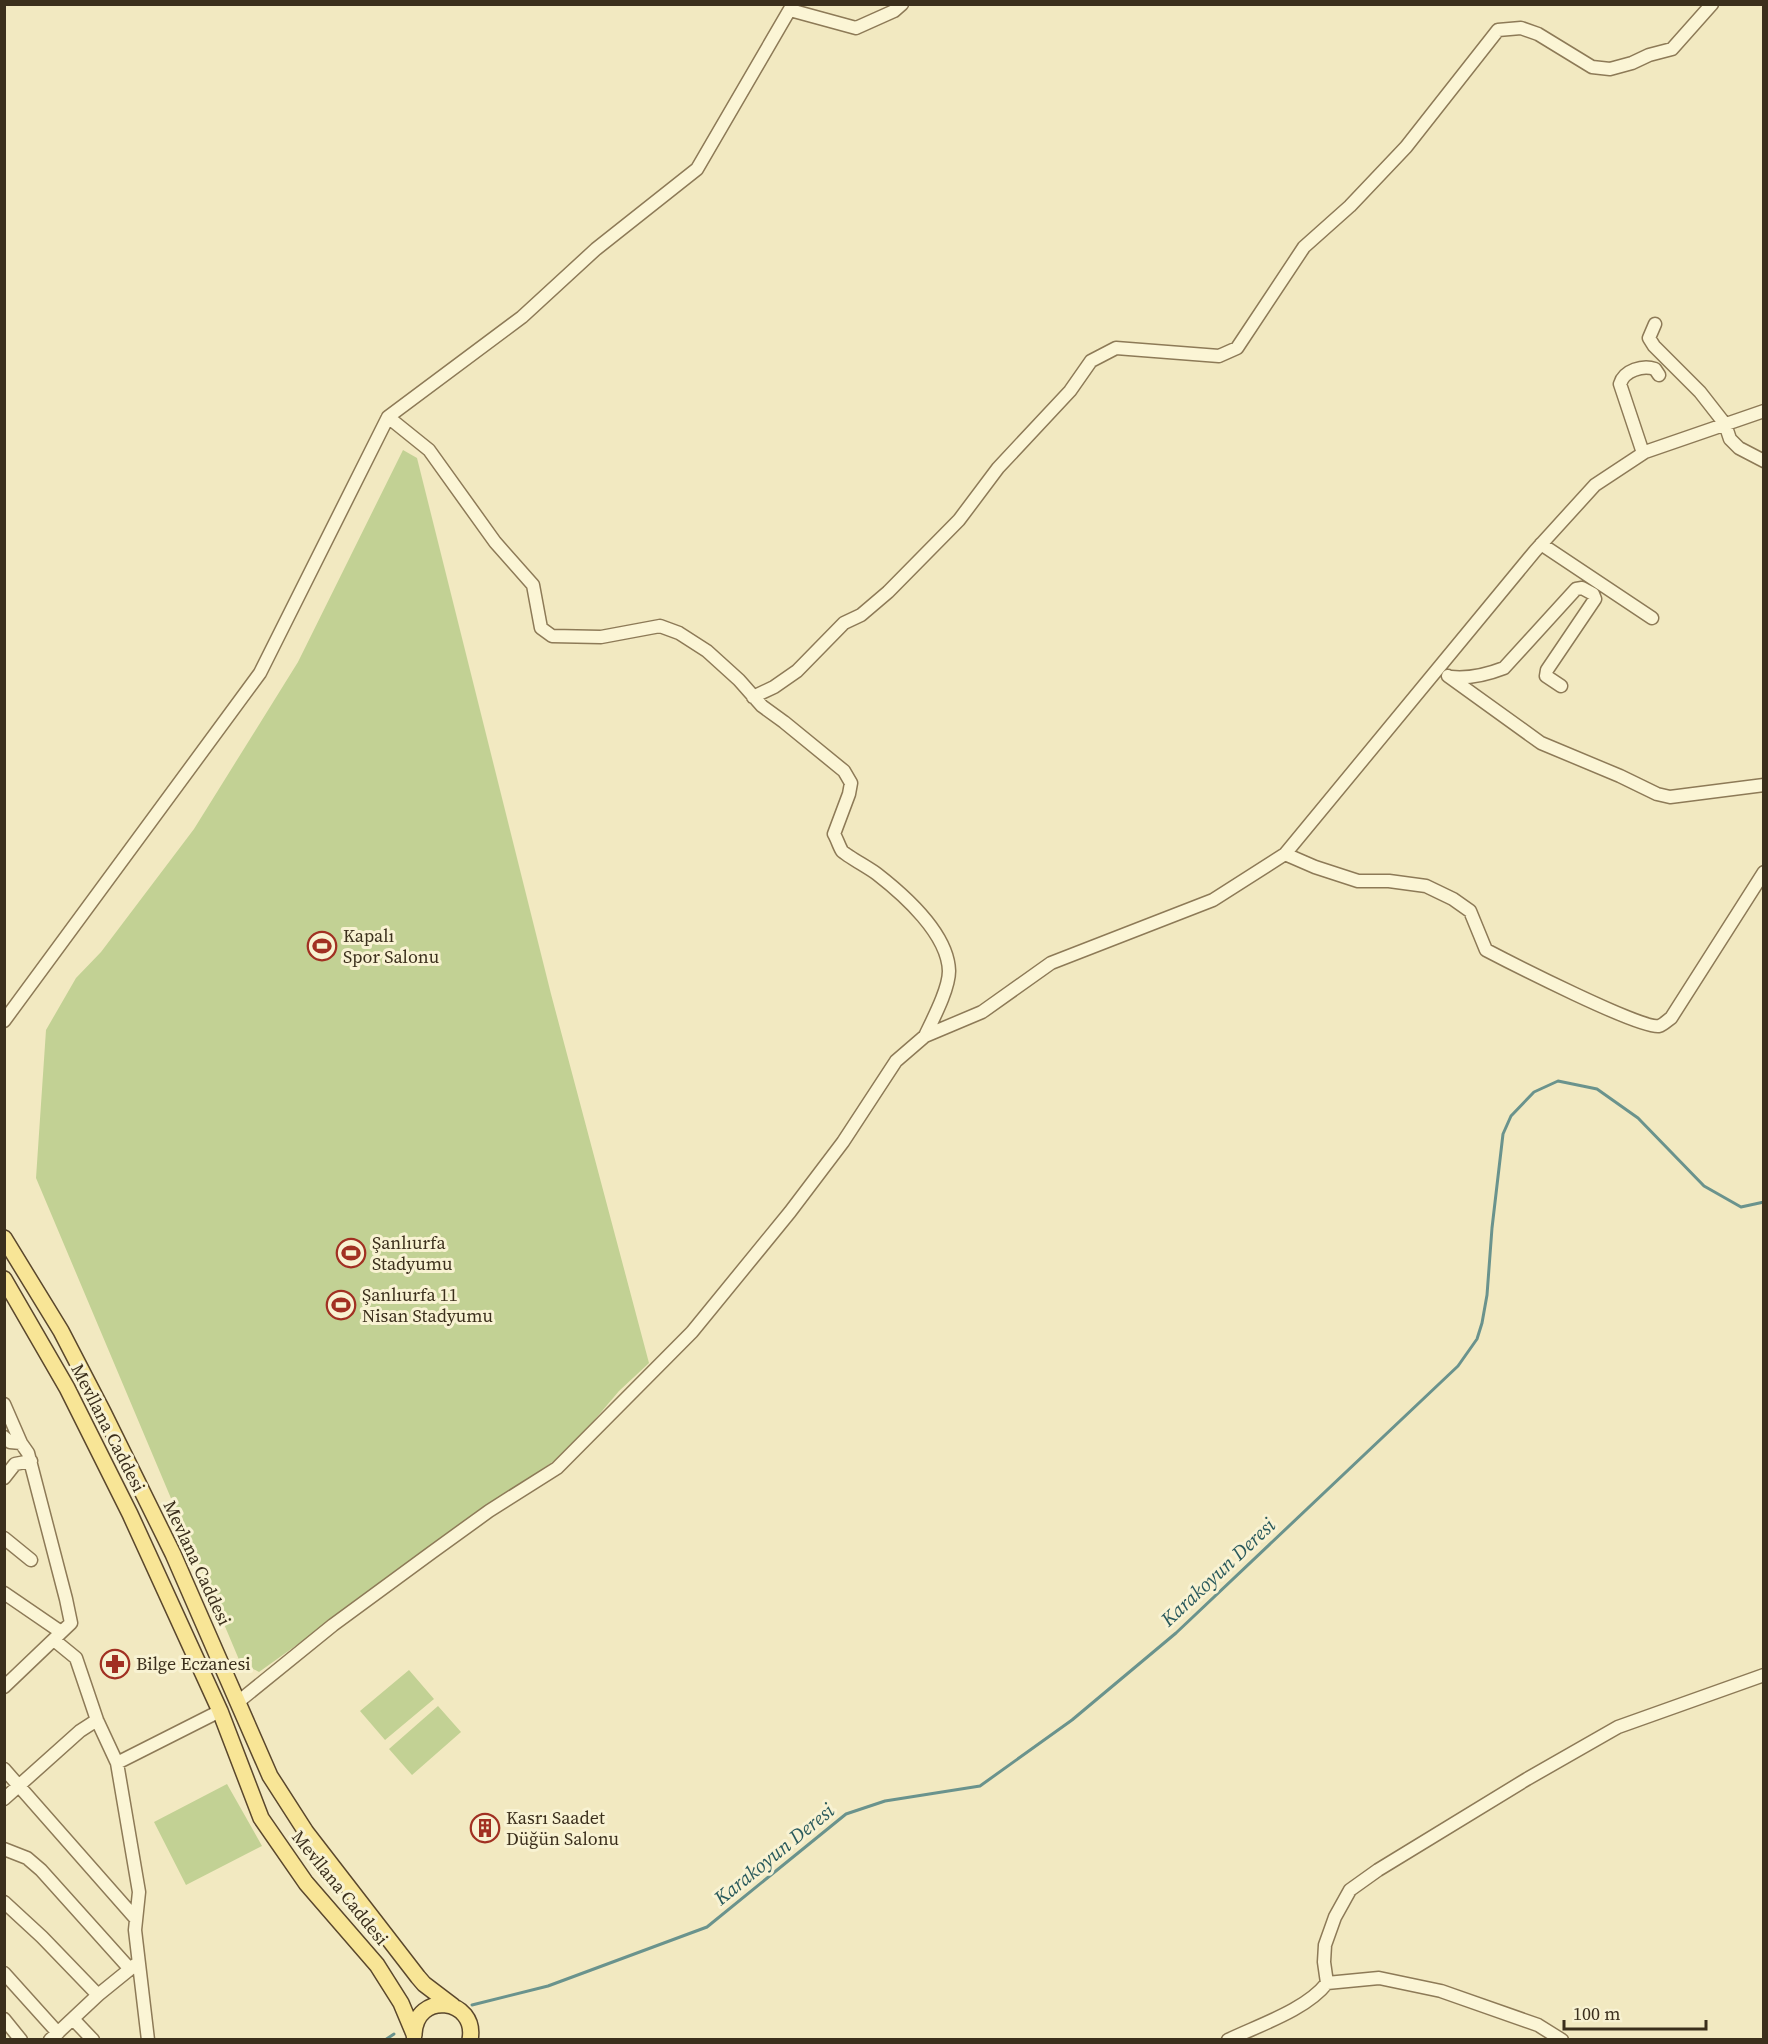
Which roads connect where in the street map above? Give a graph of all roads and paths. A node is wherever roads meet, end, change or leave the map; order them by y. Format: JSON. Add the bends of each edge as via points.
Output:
{"nodes":[{"id":1,"x":902,"y":4,"type":"edge"},
{"id":2,"x":1712,"y":4,"type":"edge"},
{"id":3,"x":791,"y":7,"type":"edge"},
{"id":4,"x":1655,"y":324,"type":"dead end"},
{"id":5,"x":1659,"y":375,"type":"dead end"},
{"id":6,"x":1764,"y":411,"type":"edge"},
{"id":7,"x":388,"y":417,"type":"junction"},
{"id":8,"x":1725,"y":424,"type":"junction"},
{"id":9,"x":1643,"y":453,"type":"junction"},
{"id":10,"x":1764,"y":461,"type":"edge"},
{"id":11,"x":1541,"y":544,"type":"junction"},
{"id":12,"x":1652,"y":618,"type":"dead end"},
{"id":13,"x":1435,"y":671,"type":"junction"},
{"id":14,"x":1448,"y":676,"type":"junction"},
{"id":15,"x":1561,"y":686,"type":"dead end"},
{"id":16,"x":753,"y":697,"type":"junction"},
{"id":17,"x":1764,"y":785,"type":"edge"},
{"id":18,"x":1286,"y":854,"type":"junction"},
{"id":19,"x":1764,"y":872,"type":"edge"},
{"id":20,"x":4,"y":1021,"type":"edge"},
{"id":21,"x":925,"y":1036,"type":"junction"},
{"id":22,"x":4,"y":1238,"type":"edge"},
{"id":23,"x":4,"y":1279,"type":"edge"},
{"id":24,"x":4,"y":1404,"type":"edge"},
{"id":25,"x":4,"y":1437,"type":"edge"},
{"id":26,"x":21,"y":1443,"type":"junction"},
{"id":27,"x":31,"y":1461,"type":"junction"},
{"id":28,"x":5,"y":1477,"type":"edge"},
{"id":29,"x":4,"y":1538,"type":"edge"},
{"id":30,"x":31,"y":1560,"type":"dead end"},
{"id":31,"x":4,"y":1593,"type":"edge"},
{"id":32,"x":58,"y":1636,"type":"junction"},
{"id":33,"x":1764,"y":1675,"type":"edge"},
{"id":34,"x":7,"y":1680,"type":"edge"},
{"id":35,"x":238,"y":1702,"type":"junction"},
{"id":36,"x":220,"y":1712,"type":"junction"},
{"id":37,"x":97,"y":1720,"type":"junction"},
{"id":38,"x":117,"y":1764,"type":"junction"},
{"id":39,"x":4,"y":1769,"type":"edge"},
{"id":40,"x":19,"y":1786,"type":"junction"},
{"id":41,"x":4,"y":1799,"type":"edge"},
{"id":42,"x":4,"y":1849,"type":"edge"},
{"id":43,"x":4,"y":1902,"type":"edge"},
{"id":44,"x":136,"y":1919,"type":"junction"},
{"id":45,"x":134,"y":1966,"type":"junction"},
{"id":46,"x":4,"y":1973,"type":"edge"},
{"id":47,"x":1327,"y":1983,"type":"junction"},
{"id":48,"x":98,"y":1995,"type":"junction"},
{"id":49,"x":453,"y":2006,"type":"junction"},
{"id":50,"x":4,"y":2019,"type":"edge"},
{"id":51,"x":74,"y":2019,"type":"junction"},
{"id":52,"x":472,"y":2035,"type":"edge"},
{"id":53,"x":54,"y":2036,"type":"edge"},
{"id":54,"x":414,"y":2037,"type":"edge"},
{"id":55,"x":21,"y":2040,"type":"edge"},
{"id":56,"x":93,"y":2040,"type":"edge"},
{"id":57,"x":148,"y":2040,"type":"edge"},
{"id":58,"x":1228,"y":2040,"type":"edge"},
{"id":59,"x":1562,"y":2040,"type":"edge"}],
"edges":[{"from":1,"to":3,"type":"street","via":[[856,28]]},
{"from":2,"to":16,"type":"street","via":[[1672,49],[1610,69],[1592,66],[1521,28],[1498,30],[1406,147],[1304,247],[1237,348],[1219,356],[1116,348],[1091,361],[1070,391],[998,468],[959,520],[888,592],[861,615],[844,623],[796,671]]},
{"from":3,"to":7,"type":"street","via":[[697,169],[596,249],[522,317]]},
{"from":4,"to":8,"type":"street","via":[[1649,338],[1654,346],[1700,392]]},
{"from":5,"to":9,"type":"street","via":[[1647,366],[1628,373],[1620,384]]},
{"from":6,"to":8,"type":"street"},
{"from":7,"to":16,"type":"street","via":[[429,450],[495,542],[533,585],[541,628],[552,636],[601,637],[660,626],[707,651]]},
{"from":7,"to":20,"type":"street","via":[[260,673]]},
{"from":8,"to":9,"type":"street"},
{"from":8,"to":10,"type":"street","via":[[1730,439],[1739,448]]},
{"from":9,"to":11,"type":"street","via":[[1594,485]]},
{"from":11,"to":12,"type":"street"},
{"from":11,"to":13,"type":"street"},
{"from":13,"to":14,"type":"street"},
{"from":13,"to":18,"type":"street"},
{"from":14,"to":15,"type":"street","via":[[1466,678],[1504,668],[1576,589],[1582,588],[1595,599],[1547,670],[1546,676]]},
{"from":14,"to":17,"type":"street","via":[[1540,743],[1657,794],[1670,797]]},
{"from":16,"to":21,"type":"street","via":[[844,771],[851,783],[834,834],[843,852],[891,885],[943,942],[949,972]]},
{"from":18,"to":19,"type":"street","via":[[1358,881],[1426,886],[1470,911],[1486,950],[1630,1019],[1660,1026],[1671,1018]]},
{"from":18,"to":21,"type":"street","via":[[1213,900],[1051,963],[982,1012]]},
{"from":21,"to":35,"type":"street","via":[[896,1061],[843,1142],[692,1332],[556,1468],[422,1559]]},
{"from":22,"to":35,"type":"main road","name":"Mevlana Caddesi","via":[[61,1331],[103,1412],[173,1554]]},
{"from":23,"to":36,"type":"main road","name":"Mevllana Caddesi","via":[[94,1440]]},
{"from":24,"to":26,"type":"street"},
{"from":25,"to":26,"type":"street"},
{"from":26,"to":27,"type":"street"},
{"from":27,"to":28,"type":"street","via":[[15,1464]]},
{"from":27,"to":32,"type":"street","via":[[71,1623]]},
{"from":29,"to":30,"type":"street"},
{"from":31,"to":32,"type":"street"},
{"from":32,"to":34,"type":"street"},
{"from":32,"to":37,"type":"street","via":[[76,1658]]},
{"from":33,"to":47,"type":"street","via":[[1618,1726],[1350,1890],[1325,1945]]},
{"from":35,"to":49,"type":"main road","name":"Mevlana Caddesi","via":[[270,1776],[306,1832],[424,1984]]},
{"from":36,"to":38,"type":"street"},
{"from":36,"to":54,"type":"main road","name":"Mevllana Caddesi","via":[[261,1818],[306,1883],[377,1965],[401,2002]]},
{"from":37,"to":38,"type":"street"},
{"from":37,"to":40,"type":"street"},
{"from":38,"to":44,"type":"street","via":[[139,1892]]},
{"from":39,"to":40,"type":"street"},
{"from":40,"to":41,"type":"street"},
{"from":40,"to":44,"type":"street"},
{"from":42,"to":45,"type":"street","via":[[27,1858],[41,1870]]},
{"from":43,"to":48,"type":"street"},
{"from":44,"to":45,"type":"street"},
{"from":45,"to":48,"type":"street"},
{"from":45,"to":57,"type":"street"},
{"from":46,"to":53,"type":"street"},
{"from":47,"to":58,"type":"street","via":[[1304,2003]]},
{"from":47,"to":59,"type":"street","via":[[1379,1978],[1441,1991],[1538,2025]]},
{"from":48,"to":51,"type":"street"},
{"from":49,"to":52,"type":"main road","name":"Mevlana Caddesi","via":[[461,2011]]},
{"from":49,"to":54,"type":"main road","via":[[426,2009],[415,2024]]},
{"from":50,"to":55,"type":"street"},
{"from":51,"to":53,"type":"street"},
{"from":51,"to":56,"type":"street"}]}
